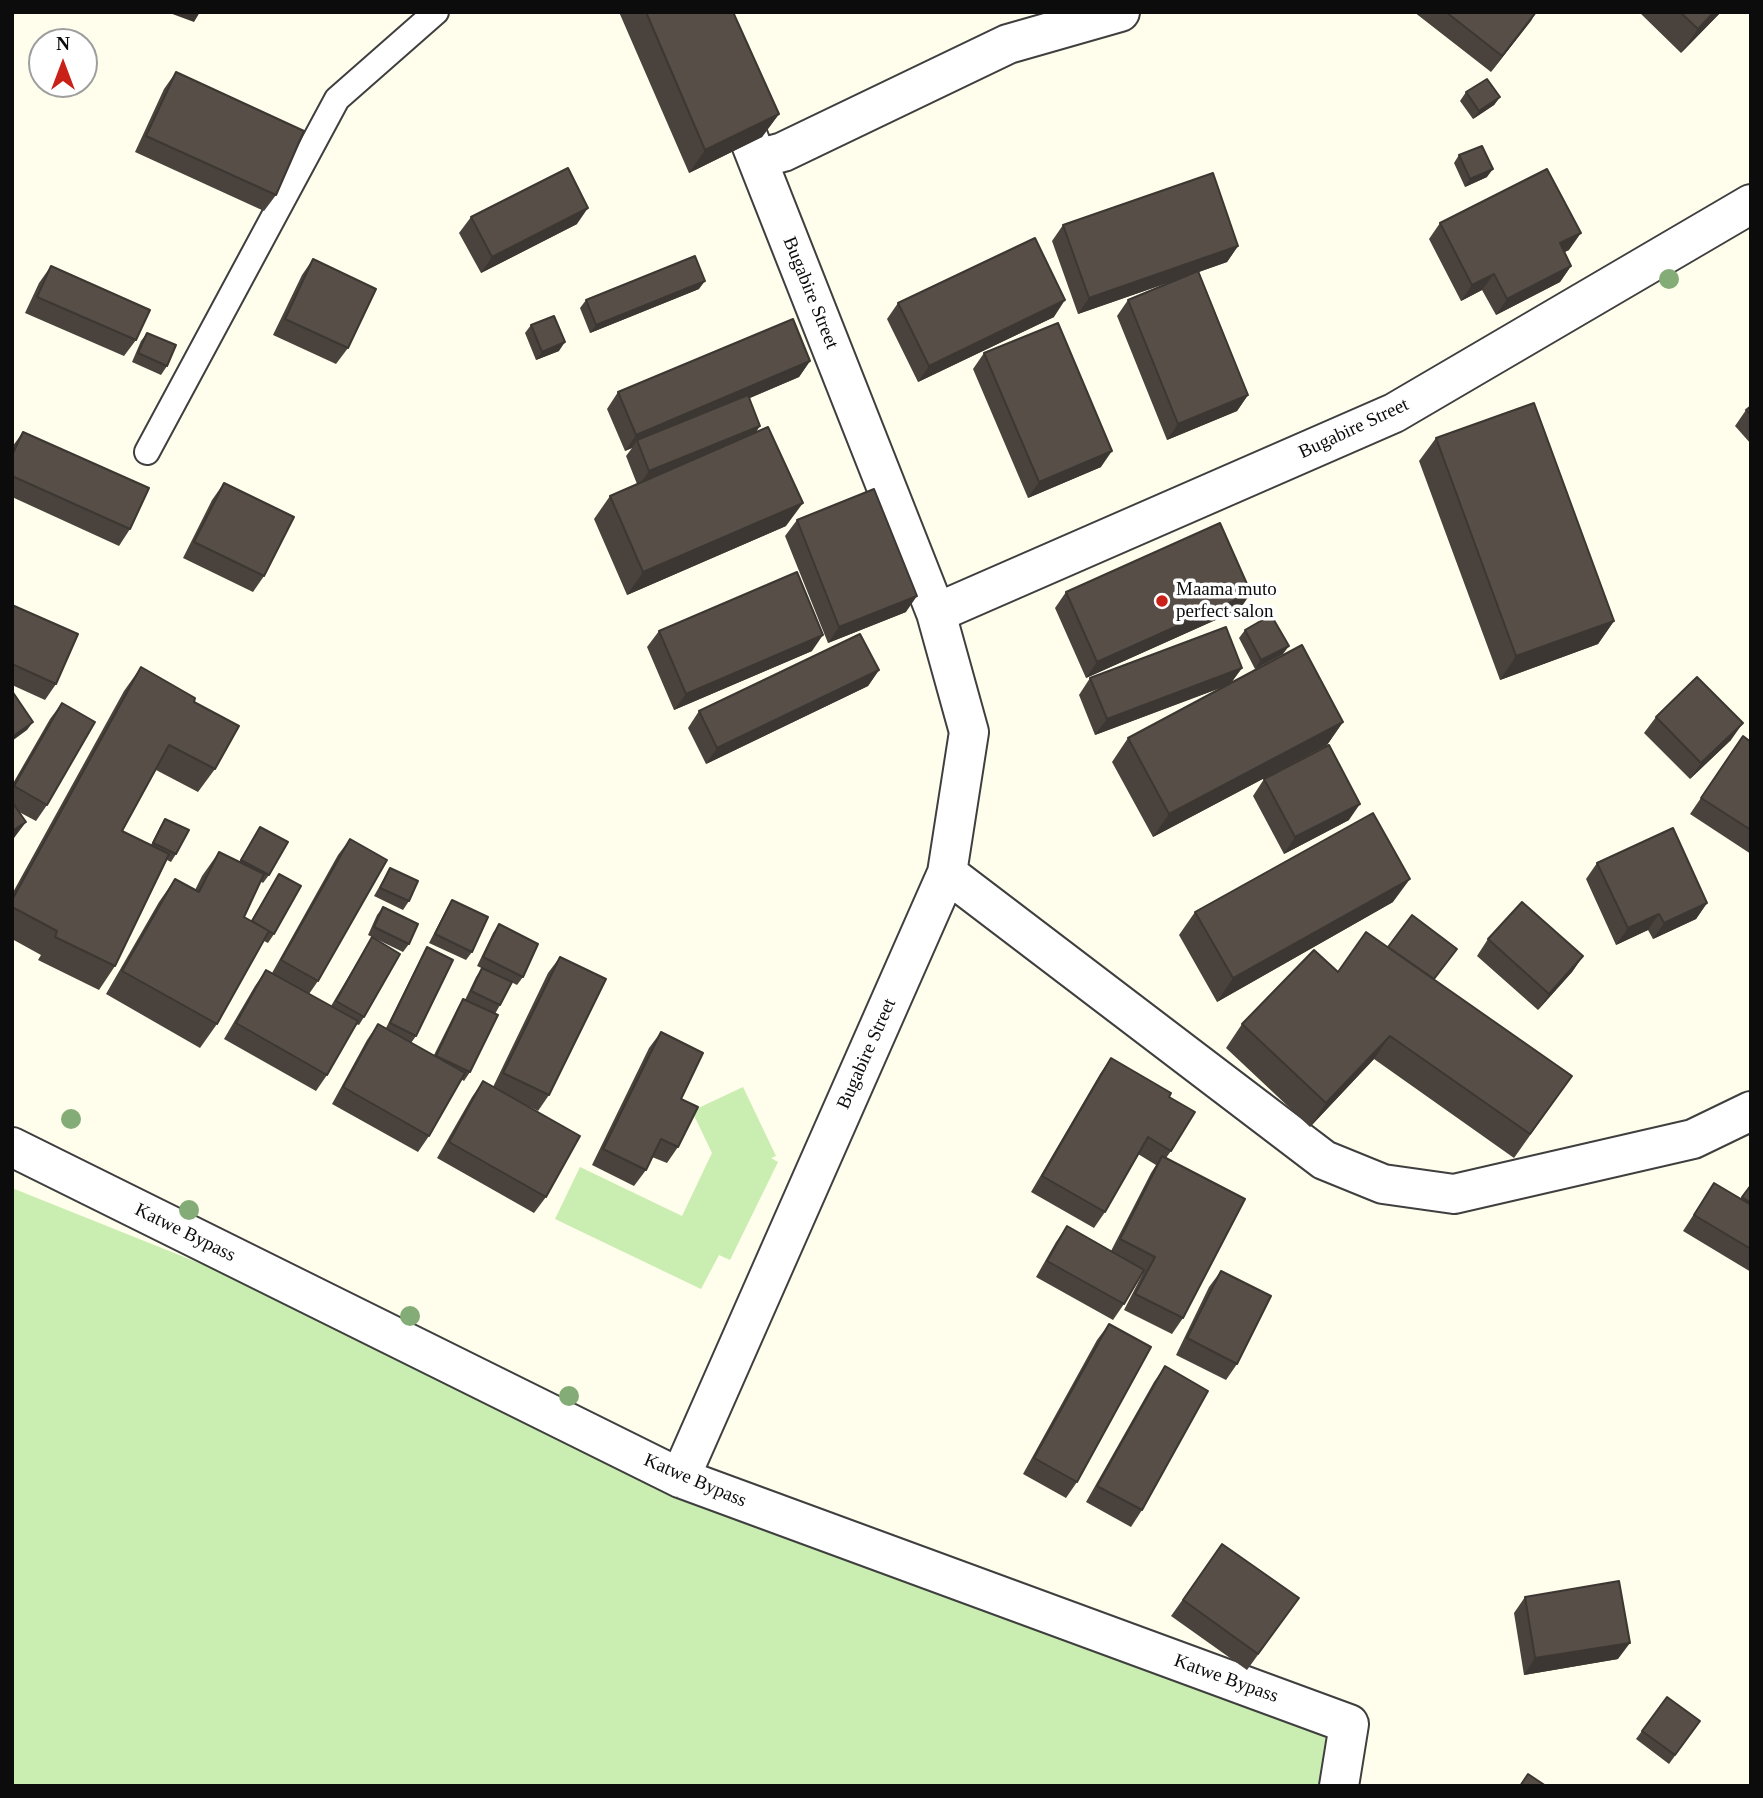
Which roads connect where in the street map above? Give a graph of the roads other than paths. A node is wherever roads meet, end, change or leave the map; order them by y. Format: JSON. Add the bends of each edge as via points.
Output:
{"nodes":[{"id":1,"x":436,"y":12,"type":"edge"},
{"id":2,"x":699,"y":12,"type":"edge"},
{"id":3,"x":1121,"y":12,"type":"edge"},
{"id":4,"x":757,"y":159,"type":"junction"},
{"id":5,"x":1751,"y":204,"type":"edge"},
{"id":6,"x":147,"y":452,"type":"dead end"},
{"id":7,"x":936,"y":613,"type":"junction"},
{"id":8,"x":947,"y":873,"type":"junction"},
{"id":9,"x":1751,"y":1111,"type":"edge"},
{"id":10,"x":12,"y":1147,"type":"edge"},
{"id":11,"x":680,"y":1478,"type":"junction"},
{"id":12,"x":1339,"y":1786,"type":"edge"}],
"edges":[{"from":1,"to":6,"type":"lane","via":[[337,99]]},
{"from":2,"to":4,"type":"street","name":"Bugabire Street"},
{"from":3,"to":4,"type":"street","via":[[1008,44],[783,152]]},
{"from":4,"to":7,"type":"street","name":"Bugabire Street"},
{"from":5,"to":7,"type":"street","name":"Bugabire Street","via":[[1394,413]]},
{"from":7,"to":8,"type":"street","name":"Bugabire Street","via":[[969,732]]},
{"from":8,"to":9,"type":"street","via":[[1324,1160],[1383,1184],[1454,1194],[1693,1139]]},
{"from":8,"to":11,"type":"street","name":"Bugabire Street"},
{"from":10,"to":11,"type":"street","name":"Katwe Bypass"},
{"from":11,"to":12,"type":"street","name":"Katwe Bypass","via":[[1349,1724]]}]}
